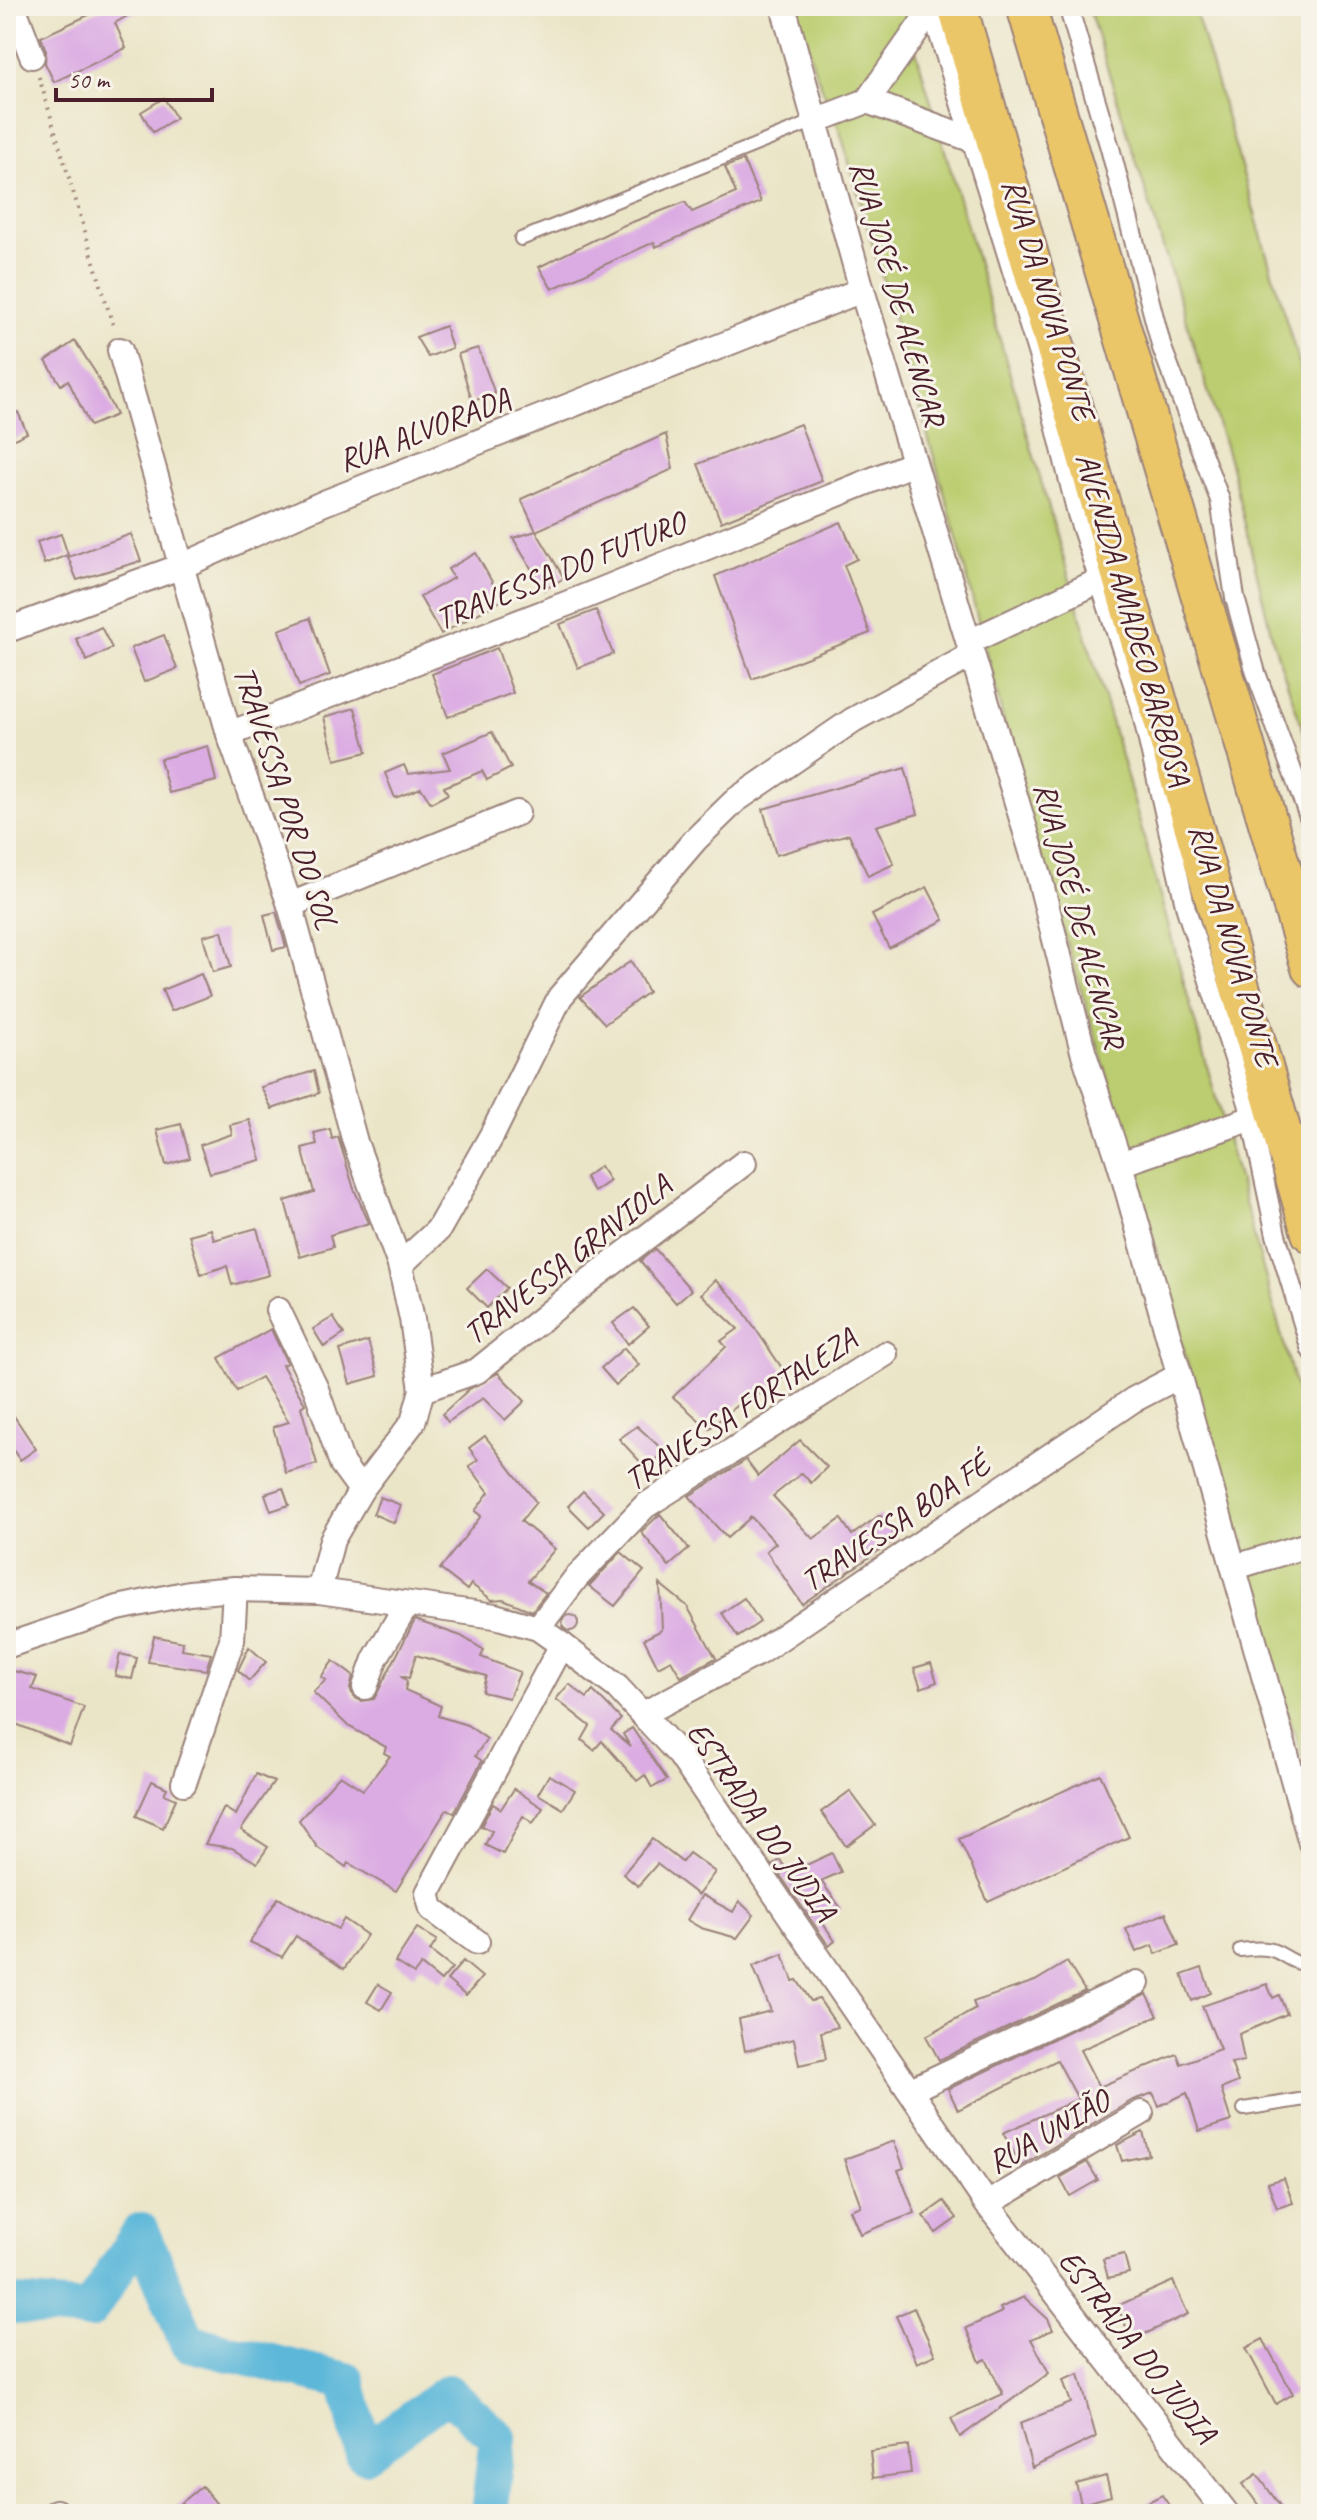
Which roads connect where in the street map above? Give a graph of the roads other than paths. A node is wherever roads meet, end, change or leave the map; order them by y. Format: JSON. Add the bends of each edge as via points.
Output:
{"nodes":[{"id":1,"x":13,"y":6,"type":"edge"},
{"id":2,"x":783,"y":6,"type":"edge"},
{"id":3,"x":1026,"y":6,"type":"edge"},
{"id":4,"x":1068,"y":6,"type":"edge"},
{"id":5,"x":938,"y":7,"type":"edge"},
{"id":6,"x":32,"y":56,"type":"road end"},
{"id":7,"x":867,"y":101,"type":"junction"},
{"id":8,"x":815,"y":121,"type":"junction"},
{"id":9,"x":984,"y":142,"type":"junction"},
{"id":10,"x":521,"y":239,"type":"dead end"},
{"id":11,"x":862,"y":290,"type":"junction"},
{"id":12,"x":120,"y":350,"type":"road end"},
{"id":13,"x":914,"y":463,"type":"junction"},
{"id":14,"x":182,"y":566,"type":"junction"},
{"id":15,"x":1109,"y":577,"type":"junction"},
{"id":16,"x":7,"y":632,"type":"edge"},
{"id":17,"x":970,"y":648,"type":"junction"},
{"id":18,"x":229,"y":734,"type":"junction"},
{"id":19,"x":517,"y":813,"type":"dead end"},
{"id":20,"x":1311,"y":822,"type":"edge"},
{"id":21,"x":290,"y":905,"type":"junction"},
{"id":22,"x":1311,"y":968,"type":"edge"},
{"id":23,"x":1263,"y":1115,"type":"junction"},
{"id":24,"x":744,"y":1163,"type":"dead end"},
{"id":25,"x":1120,"y":1164,"type":"junction"},
{"id":26,"x":1308,"y":1205,"type":"edge"},
{"id":27,"x":400,"y":1265,"type":"junction"},
{"id":28,"x":278,"y":1310,"type":"dead end"},
{"id":29,"x":1311,"y":1350,"type":"edge"},
{"id":30,"x":885,"y":1354,"type":"dead end"},
{"id":31,"x":1177,"y":1377,"type":"junction"},
{"id":32,"x":422,"y":1390,"type":"junction"},
{"id":33,"x":361,"y":1490,"type":"junction"},
{"id":34,"x":1311,"y":1544,"type":"edge"},
{"id":35,"x":1235,"y":1567,"type":"junction"},
{"id":36,"x":235,"y":1589,"type":"junction"},
{"id":37,"x":319,"y":1591,"type":"junction"},
{"id":38,"x":406,"y":1606,"type":"junction"},
{"id":39,"x":538,"y":1628,"type":"junction"},
{"id":40,"x":562,"y":1645,"type":"junction"},
{"id":41,"x":6,"y":1646,"type":"edge"},
{"id":42,"x":365,"y":1687,"type":"dead end"},
{"id":43,"x":645,"y":1713,"type":"junction"},
{"id":44,"x":184,"y":1783,"type":"dead end"},
{"id":45,"x":1311,"y":1843,"type":"edge"},
{"id":46,"x":477,"y":1942,"type":"dead end"},
{"id":47,"x":1240,"y":1950,"type":"dead end"},
{"id":48,"x":1311,"y":1966,"type":"edge"},
{"id":49,"x":1137,"y":1983,"type":"dead end"},
{"id":50,"x":911,"y":2090,"type":"junction"},
{"id":51,"x":1311,"y":2098,"type":"edge"},
{"id":52,"x":1244,"y":2109,"type":"dead end"},
{"id":53,"x":1141,"y":2113,"type":"dead end"},
{"id":54,"x":987,"y":2204,"type":"junction"},
{"id":55,"x":1227,"y":2514,"type":"edge"}],
"edges":[{"from":1,"to":6,"type":"street"},
{"from":2,"to":8,"type":"street","name":"RUA JOSÉ DE ALENCAR"},
{"from":3,"to":22,"type":"main road"},
{"from":4,"to":20,"type":"street","via":[[1162,348],[1220,500],[1235,598],[1256,673]]},
{"from":5,"to":7,"type":"street"},
{"from":5,"to":9,"type":"main road","name":"AVENIDA AMADEO BARBOSA"},
{"from":7,"to":8,"type":"street"},
{"from":7,"to":9,"type":"street"},
{"from":8,"to":10,"type":"lane"},
{"from":8,"to":11,"type":"street","name":"RUA JOSÉ DE ALENCAR"},
{"from":9,"to":15,"type":"main road","name":"AVENIDA AMADEO BARBOSA"},
{"from":11,"to":13,"type":"street","name":"RUA JOSÉ DE ALENCAR"},
{"from":11,"to":14,"type":"street","name":"RUA ALVORADA","via":[[324,503]]},
{"from":12,"to":14,"type":"street","name":"TRAVESSA POR DO SOL"},
{"from":13,"to":17,"type":"street","name":"RUA JOSÉ DE ALENCAR"},
{"from":13,"to":18,"type":"street","name":"TRAVESSA DO FUTURO"},
{"from":14,"to":16,"type":"street","name":"RUA ALVORADA"},
{"from":14,"to":18,"type":"street","name":"TRAVESSA POR DO SOL"},
{"from":15,"to":17,"type":"street"},
{"from":15,"to":23,"type":"main road","name":"AVENIDA AMADEO BARBOSA"},
{"from":17,"to":25,"type":"street","name":"RUA JOSÉ DE ALENCAR"},
{"from":17,"to":27,"type":"street","via":[[736,800],[695,840],[560,997],[438,1230]]},
{"from":18,"to":21,"type":"street","name":"TRAVESSA POR DO SOL"},
{"from":19,"to":21,"type":"street"},
{"from":21,"to":27,"type":"street","name":"TRAVESSA POR DO SOL","via":[[355,1142]]},
{"from":23,"to":25,"type":"street"},
{"from":23,"to":26,"type":"main road","name":"AVENIDA AMADEO BARBOSA"},
{"from":23,"to":29,"type":"street","via":[[1276,1235]]},
{"from":24,"to":32,"type":"street","name":"TRAVESSA GRAVIOLA","via":[[477,1371]]},
{"from":25,"to":31,"type":"street","name":"RUA JOSÉ DE ALENCAR"},
{"from":27,"to":32,"type":"street","name":"TRAVESSA POR DO SOL"},
{"from":28,"to":33,"type":"street","via":[[316,1389],[342,1464]]},
{"from":30,"to":39,"type":"street","name":"TRAVESSA FORTALEZA","via":[[645,1506],[576,1578]]},
{"from":31,"to":35,"type":"street","name":"RUA JOSÉ DE ALENCAR"},
{"from":31,"to":43,"type":"street","name":"TRAVESSA BOA FÉ","via":[[1133,1400],[758,1653]]},
{"from":32,"to":33,"type":"street","name":"TRAVESSA POR DO SOL","via":[[413,1422]]},
{"from":33,"to":37,"type":"street","name":"TRAVESSA POR DO SOL","via":[[332,1540]]},
{"from":34,"to":35,"type":"street"},
{"from":35,"to":45,"type":"street","name":"RUA JOSÉ DE ALENCAR"},
{"from":36,"to":37,"type":"street","name":"ESTRADA DO JUDIA"},
{"from":36,"to":41,"type":"street","name":"ESTRADA DO JUDIA","via":[[118,1608]]},
{"from":36,"to":44,"type":"street","via":[[232,1640]]},
{"from":37,"to":38,"type":"street","name":"ESTRADA DO JUDIA"},
{"from":38,"to":39,"type":"street","name":"ESTRADA DO JUDIA","via":[[495,1616]]},
{"from":38,"to":42,"type":"street"},
{"from":39,"to":40,"type":"street","name":"ESTRADA DO JUDIA"},
{"from":40,"to":43,"type":"street","name":"ESTRADA DO JUDIA"},
{"from":40,"to":46,"type":"street","via":[[428,1893],[432,1909]]},
{"from":43,"to":50,"type":"street","name":"ESTRADA DO JUDIA","via":[[720,1811]]},
{"from":47,"to":48,"type":"lane","via":[[1272,1948]]},
{"from":49,"to":50,"type":"street"},
{"from":50,"to":54,"type":"street","name":"ESTRADA DO JUDIA"},
{"from":51,"to":52,"type":"lane"},
{"from":53,"to":54,"type":"street","name":"RUA UNIÃO"},
{"from":54,"to":55,"type":"street","name":"ESTRADA DO JUDIA"}]}
